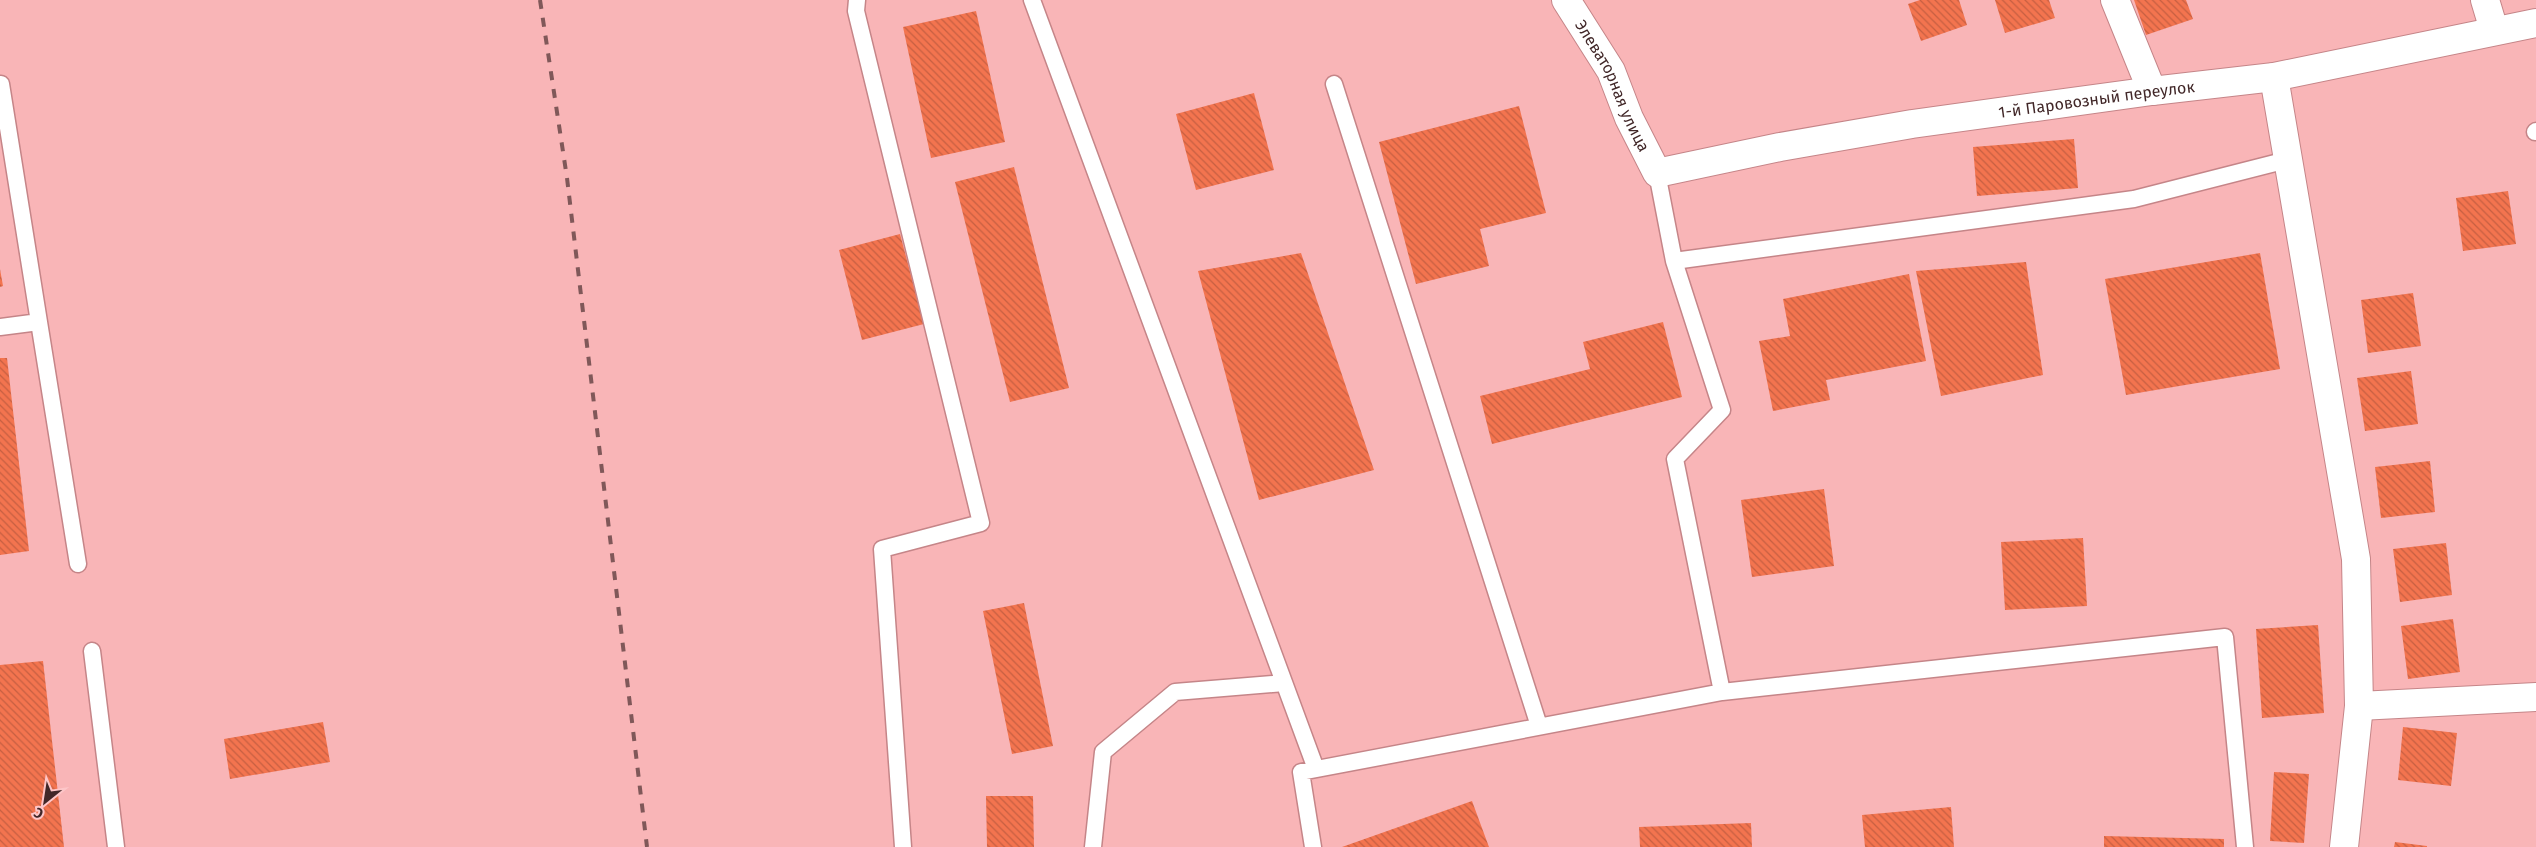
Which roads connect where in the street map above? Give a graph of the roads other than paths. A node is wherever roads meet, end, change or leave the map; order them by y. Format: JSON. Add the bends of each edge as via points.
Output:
{"nodes":[{"id":1,"x":857,"y":0,"type":"edge"},
{"id":2,"x":1032,"y":0,"type":"edge"},
{"id":3,"x":1566,"y":0,"type":"edge"},
{"id":4,"x":2115,"y":0,"type":"edge"},
{"id":5,"x":2485,"y":0,"type":"edge"},
{"id":6,"x":2536,"y":23,"type":"edge"},
{"id":7,"x":2494,"y":30,"type":"junction"},
{"id":8,"x":2274,"y":77,"type":"junction"},
{"id":9,"x":1,"y":84,"type":"edge"},
{"id":10,"x":1334,"y":84,"type":"dead end"},
{"id":11,"x":2152,"y":91,"type":"junction"},
{"id":12,"x":2286,"y":160,"type":"junction"},
{"id":13,"x":1657,"y":173,"type":"junction"},
{"id":14,"x":1674,"y":261,"type":"junction"},
{"id":15,"x":39,"y":322,"type":"junction"},
{"id":16,"x":0,"y":327,"type":"edge"},
{"id":17,"x":78,"y":564,"type":"dead end"},
{"id":18,"x":92,"y":650,"type":"dead end"},
{"id":19,"x":1284,"y":683,"type":"junction"},
{"id":20,"x":1722,"y":692,"type":"junction"},
{"id":21,"x":2536,"y":697,"type":"edge"},
{"id":22,"x":2359,"y":706,"type":"junction"},
{"id":23,"x":1539,"y":726,"type":"junction"},
{"id":24,"x":1316,"y":768,"type":"junction"},
{"id":25,"x":116,"y":847,"type":"edge"},
{"id":26,"x":903,"y":847,"type":"edge"},
{"id":27,"x":1093,"y":847,"type":"edge"},
{"id":28,"x":1313,"y":847,"type":"edge"},
{"id":29,"x":2245,"y":847,"type":"edge"},
{"id":30,"x":2344,"y":847,"type":"edge"}],
"edges":[{"from":1,"to":26,"type":"lane","via":[[856,11],[981,523],[882,549]]},
{"from":2,"to":19,"type":"lane"},
{"from":3,"to":13,"type":"street","name":"Элеваторная улица","via":[[1611,71],[1629,118]]},
{"from":4,"to":11,"type":"street"},
{"from":5,"to":7,"type":"street"},
{"from":6,"to":7,"type":"street","name":"1-й Паровозный переулок"},
{"from":7,"to":8,"type":"street","name":"1-й Паровозный переулок"},
{"from":8,"to":11,"type":"street","name":"1-й Паровозный переулок"},
{"from":8,"to":12,"type":"street"},
{"from":9,"to":15,"type":"lane"},
{"from":10,"to":23,"type":"lane"},
{"from":11,"to":13,"type":"street","name":"1-й Паровозный переулок","via":[[1912,124]]},
{"from":12,"to":14,"type":"lane","via":[[2134,199]]},
{"from":12,"to":22,"type":"street","via":[[2356,559]]},
{"from":13,"to":14,"type":"lane"},
{"from":14,"to":20,"type":"lane","via":[[1722,410],[1675,459]]},
{"from":15,"to":16,"type":"lane"},
{"from":15,"to":17,"type":"lane"},
{"from":18,"to":25,"type":"lane"},
{"from":19,"to":24,"type":"lane"},
{"from":19,"to":27,"type":"lane","via":[[1175,692],[1103,752]]},
{"from":20,"to":23,"type":"lane"},
{"from":20,"to":29,"type":"lane","via":[[2225,637]]},
{"from":21,"to":22,"type":"street"},
{"from":22,"to":30,"type":"street"},
{"from":23,"to":24,"type":"lane"},
{"from":24,"to":28,"type":"lane","via":[[1301,772]]}]}
